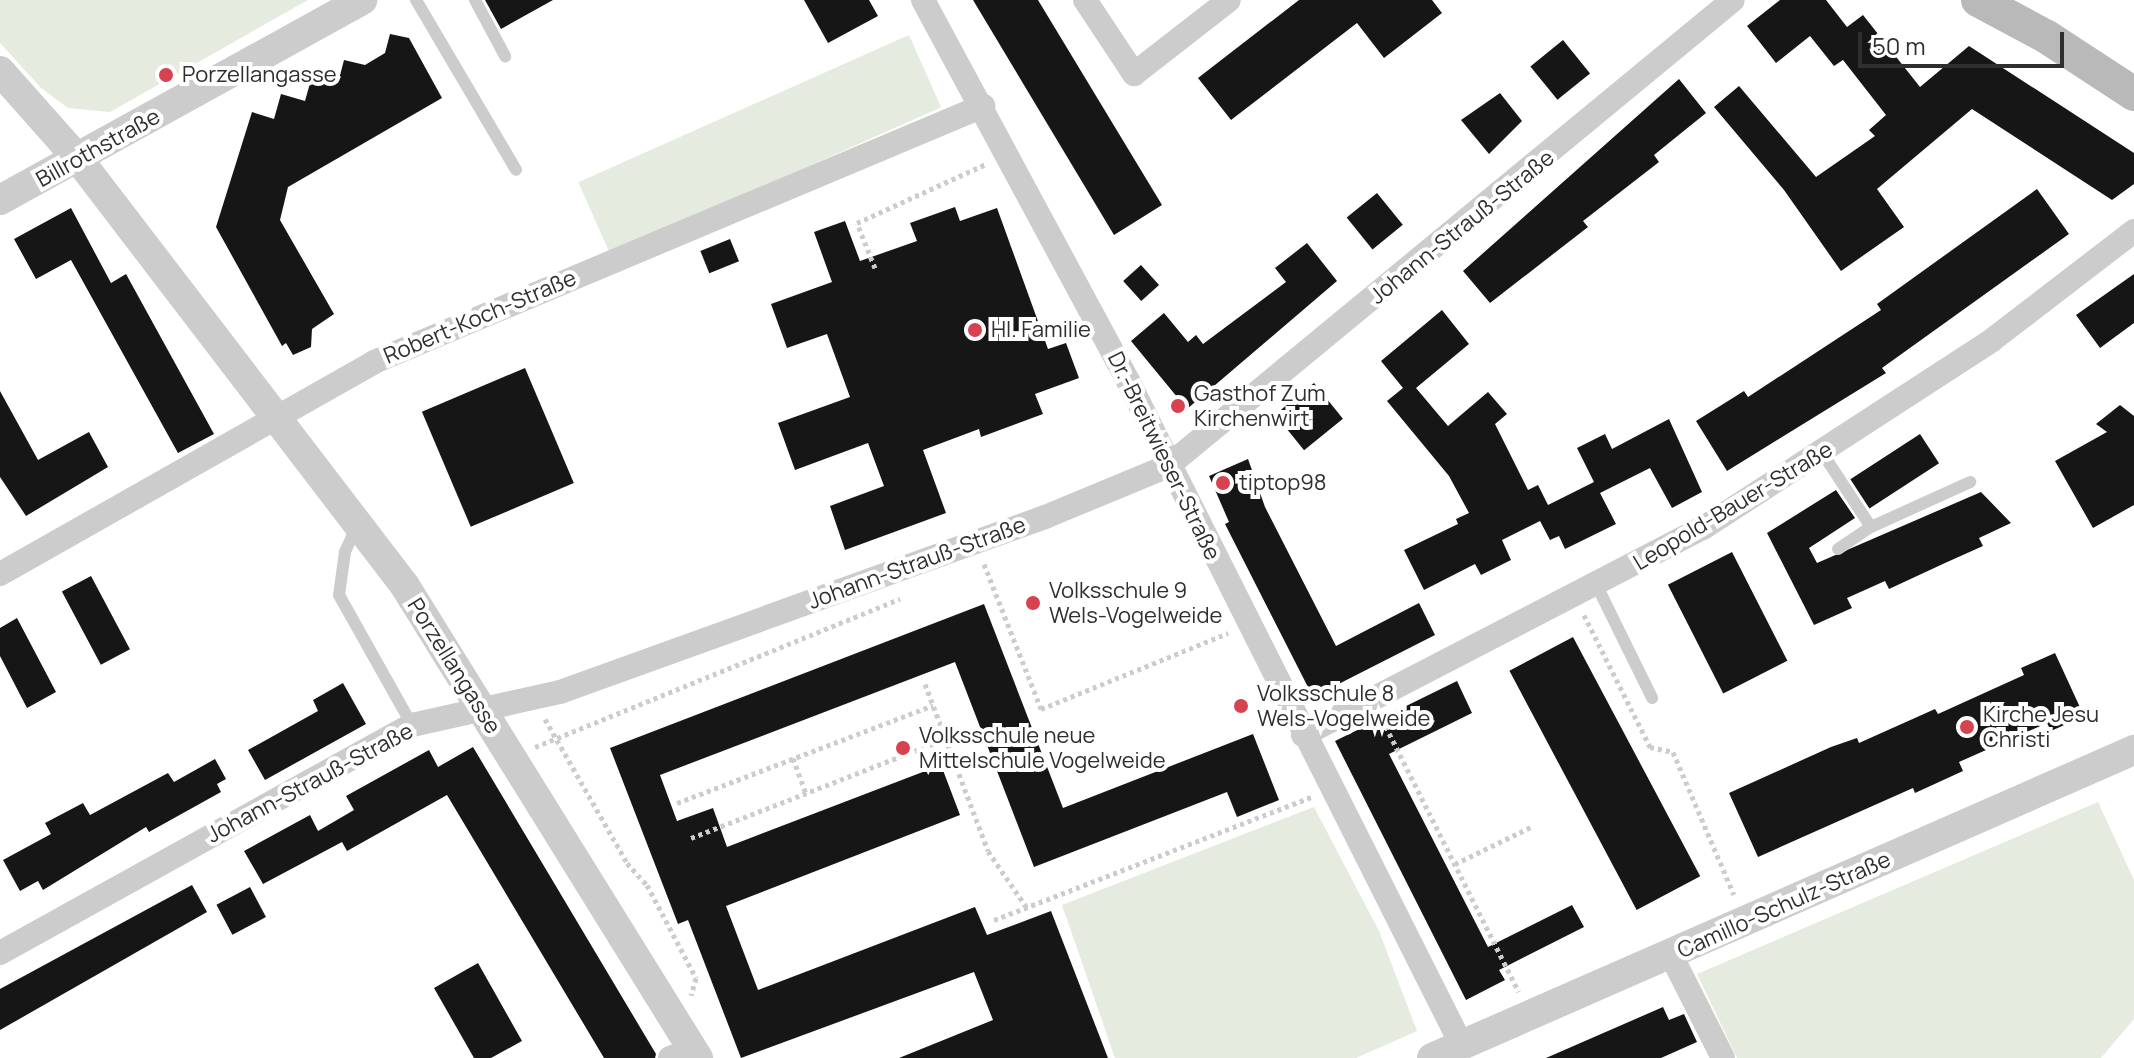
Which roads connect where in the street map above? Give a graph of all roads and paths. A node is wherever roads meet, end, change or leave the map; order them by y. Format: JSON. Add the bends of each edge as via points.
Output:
{"nodes":[{"id":1,"x":362,"y":0,"type":"edge"},
{"id":2,"x":416,"y":0,"type":"edge"},
{"id":3,"x":475,"y":0,"type":"edge"},
{"id":4,"x":923,"y":0,"type":"edge"},
{"id":5,"x":1085,"y":0,"type":"edge"},
{"id":6,"x":1229,"y":0,"type":"edge"},
{"id":7,"x":1733,"y":0,"type":"edge"},
{"id":8,"x":1978,"y":0,"type":"edge"},
{"id":9,"x":505,"y":56,"type":"dead end"},
{"id":10,"x":0,"y":71,"type":"edge"},
{"id":11,"x":2134,"y":94,"type":"edge"},
{"id":12,"x":983,"y":106,"type":"junction"},
{"id":13,"x":1008,"y":154,"type":"junction"},
{"id":14,"x":79,"y":160,"type":"junction"},
{"id":15,"x":516,"y":170,"type":"dead end"},
{"id":16,"x":0,"y":200,"type":"edge"},
{"id":17,"x":2134,"y":231,"type":"edge"},
{"id":18,"x":875,"y":268,"type":"dead end"},
{"id":19,"x":280,"y":418,"type":"junction"},
{"id":20,"x":1823,"y":454,"type":"junction"},
{"id":21,"x":1168,"y":466,"type":"junction"},
{"id":22,"x":1970,"y":482,"type":"dead end"},
{"id":23,"x":357,"y":525,"type":"junction"},
{"id":24,"x":1871,"y":527,"type":"junction"},
{"id":25,"x":975,"y":542,"type":"junction"},
{"id":26,"x":1838,"y":549,"type":"dead end"},
{"id":27,"x":0,"y":574,"type":"edge"},
{"id":28,"x":1597,"y":586,"type":"junction"},
{"id":29,"x":1574,"y":597,"type":"junction"},
{"id":30,"x":902,"y":598,"type":"dead end"},
{"id":31,"x":1247,"y":625,"type":"junction"},
{"id":32,"x":925,"y":684,"type":"dead end"},
{"id":33,"x":534,"y":697,"type":"junction"},
{"id":34,"x":1652,"y":698,"type":"dead end"},
{"id":35,"x":1372,"y":700,"type":"junction"},
{"id":36,"x":933,"y":705,"type":"junction"},
{"id":37,"x":481,"y":708,"type":"junction"},
{"id":38,"x":412,"y":725,"type":"junction"},
{"id":39,"x":1303,"y":735,"type":"junction"},
{"id":40,"x":554,"y":739,"type":"junction"},
{"id":41,"x":945,"y":739,"type":"junction"},
{"id":42,"x":2134,"y":750,"type":"edge"},
{"id":43,"x":510,"y":758,"type":"junction"},
{"id":44,"x":793,"y":758,"type":"junction"},
{"id":45,"x":1331,"y":790,"type":"junction"},
{"id":46,"x":806,"y":793,"type":"junction"},
{"id":47,"x":677,"y":803,"type":"dead end"},
{"id":48,"x":1533,"y":826,"type":"dead end"},
{"id":49,"x":691,"y":838,"type":"dead end"},
{"id":50,"x":1455,"y":864,"type":"junction"},
{"id":51,"x":1027,"y":908,"type":"junction"},
{"id":52,"x":994,"y":920,"type":"dead end"},
{"id":53,"x":1746,"y":922,"type":"junction"},
{"id":54,"x":0,"y":953,"type":"edge"},
{"id":55,"x":1671,"y":955,"type":"junction"},
{"id":56,"x":690,"y":1001,"type":"dead end"},
{"id":57,"x":1531,"y":1016,"type":"junction"},
{"id":58,"x":1462,"y":1046,"type":"junction"},
{"id":59,"x":687,"y":1055,"type":"edge"},
{"id":60,"x":1432,"y":1058,"type":"edge"},
{"id":61,"x":1723,"y":1058,"type":"edge"}],
"edges":[{"from":1,"to":14,"type":"street","name":"Billrothstraße"},
{"from":2,"to":15,"type":"lane"},
{"from":3,"to":9,"type":"lane"},
{"from":4,"to":12,"type":"street","name":"Dr.-Breitwieser-Straße"},
{"from":5,"to":6,"type":"street","via":[[1134,74]]},
{"from":7,"to":21,"type":"street","name":"Johann-Strauß-Straße"},
{"from":8,"to":11,"type":"main road"},
{"from":10,"to":14,"type":"street","name":"Porzellangasse"},
{"from":12,"to":13,"type":"street","name":"Dr.-Breitwieser-Straße"},
{"from":12,"to":19,"type":"street","name":"Robert-Koch-Straße","via":[[374,362]]},
{"from":13,"to":18,"type":"path","via":[[857,223]]},
{"from":13,"to":21,"type":"street","name":"Dr.-Breitwieser-Straße"},
{"from":14,"to":16,"type":"street","name":"Billrothstraße"},
{"from":14,"to":19,"type":"street","name":"Porzellangasse"},
{"from":17,"to":20,"type":"street","name":"Leopold-Bauer-Straße","via":[[1992,340]]},
{"from":19,"to":23,"type":"street","name":"Porzellangasse"},
{"from":19,"to":27,"type":"street","name":"Robert-Koch-Straße"},
{"from":20,"to":24,"type":"lane"},
{"from":20,"to":28,"type":"street","name":"Leopold-Bauer-Straße"},
{"from":21,"to":25,"type":"street","name":"Johann-Strauß-Straße"},
{"from":21,"to":31,"type":"street","name":"Dr.-Breitwieser-Straße"},
{"from":22,"to":24,"type":"lane"},
{"from":23,"to":37,"type":"street","name":"Porzellangasse","via":[[405,586]]},
{"from":23,"to":38,"type":"lane","via":[[345,552],[339,595]]},
{"from":24,"to":26,"type":"lane"},
{"from":25,"to":31,"type":"path","via":[[1041,709]]},
{"from":25,"to":33,"type":"street","name":"Johann-Strauß-Straße"},
{"from":28,"to":29,"type":"street","name":"Leopold-Bauer-Straße"},
{"from":28,"to":34,"type":"lane"},
{"from":29,"to":35,"type":"street","name":"Leopold-Bauer-Straße"},
{"from":29,"to":53,"type":"path","via":[[1650,747],[1673,752]]},
{"from":30,"to":40,"type":"path"},
{"from":31,"to":39,"type":"street","name":"Dr.-Breitwieser-Straße"},
{"from":32,"to":36,"type":"path"},
{"from":33,"to":37,"type":"street","name":"Johann-Strauß-Straße"},
{"from":33,"to":40,"type":"path"},
{"from":35,"to":39,"type":"street","name":"Leopold-Bauer-Straße"},
{"from":35,"to":50,"type":"path"},
{"from":36,"to":41,"type":"path"},
{"from":36,"to":44,"type":"path"},
{"from":37,"to":38,"type":"street","name":"Johann-Strauß-Straße"},
{"from":37,"to":43,"type":"street","name":"Porzellangasse"},
{"from":38,"to":54,"type":"street","name":"Johann-Strauß-Straße"},
{"from":39,"to":45,"type":"street","name":"Dr.-Breitwieser-Straße"},
{"from":40,"to":43,"type":"path"},
{"from":40,"to":56,"type":"path","via":[[627,863],[647,885],[696,978]]},
{"from":41,"to":46,"type":"path"},
{"from":41,"to":51,"type":"path","via":[[988,851]]},
{"from":42,"to":53,"type":"street","name":"Camillo-Schulz-Straße"},
{"from":43,"to":59,"type":"street","name":"Porzellangasse"},
{"from":44,"to":46,"type":"path"},
{"from":44,"to":47,"type":"path"},
{"from":45,"to":51,"type":"path"},
{"from":45,"to":58,"type":"street","name":"Dr.-Breitwieser-Straße"},
{"from":46,"to":49,"type":"path"},
{"from":48,"to":50,"type":"path"},
{"from":50,"to":57,"type":"path"},
{"from":51,"to":52,"type":"path"},
{"from":53,"to":55,"type":"street","name":"Camillo-Schulz-Straße"},
{"from":55,"to":57,"type":"street","name":"Camillo-Schulz-Straße"},
{"from":55,"to":61,"type":"street"},
{"from":57,"to":58,"type":"street","name":"Camillo-Schulz-Straße"},
{"from":58,"to":60,"type":"street","name":"Camillo-Schulz-Straße"}]}
